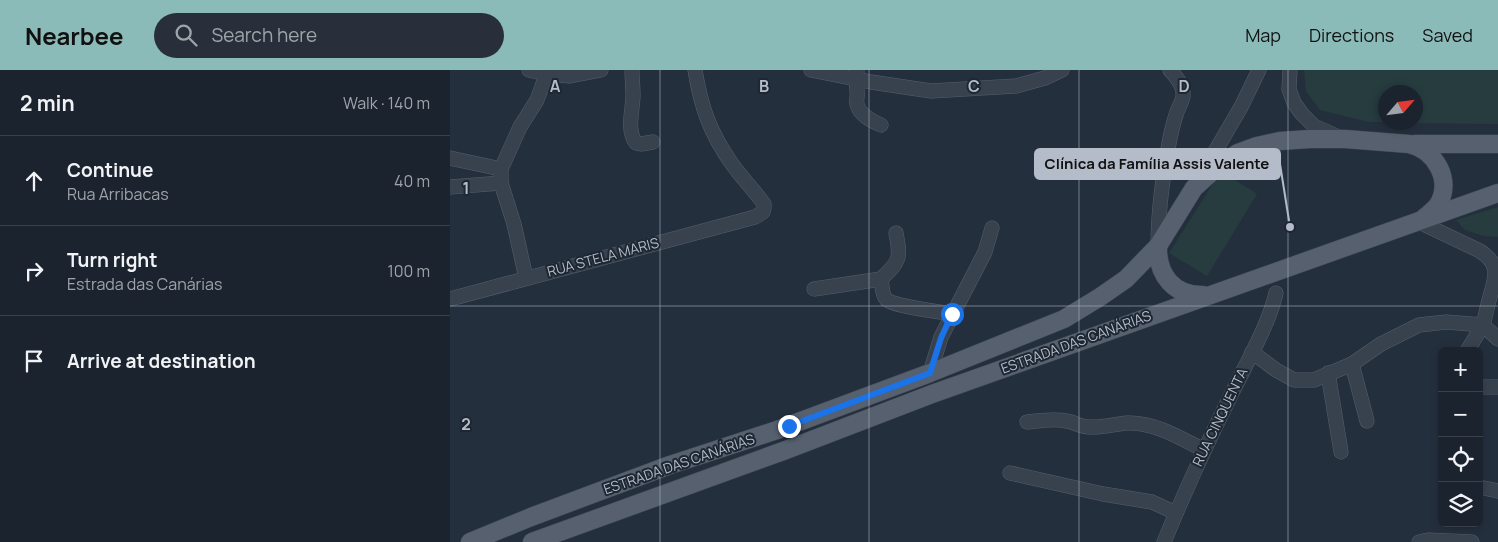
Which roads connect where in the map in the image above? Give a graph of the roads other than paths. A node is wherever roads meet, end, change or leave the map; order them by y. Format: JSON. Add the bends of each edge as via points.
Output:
{"nodes":[{"id":1,"x":529,"y":70,"type":"edge"},
{"id":2,"x":601,"y":70,"type":"edge"},
{"id":3,"x":632,"y":70,"type":"edge"},
{"id":4,"x":695,"y":70,"type":"edge"},
{"id":5,"x":811,"y":70,"type":"edge"},
{"id":6,"x":1062,"y":70,"type":"edge"},
{"id":7,"x":1170,"y":70,"type":"edge"},
{"id":8,"x":1260,"y":70,"type":"edge"},
{"id":9,"x":1290,"y":70,"type":"edge"},
{"id":10,"x":547,"y":72,"type":"edge"},
{"id":11,"x":856,"y":74,"type":"edge"},
{"id":12,"x":881,"y":125,"type":"dead end"},
{"id":13,"x":1345,"y":139,"type":"junction"},
{"id":14,"x":653,"y":142,"type":"dead end"},
{"id":15,"x":1404,"y":144,"type":"junction"},
{"id":16,"x":1498,"y":144,"type":"edge"},
{"id":17,"x":450,"y":158,"type":"edge"},
{"id":18,"x":501,"y":176,"type":"junction"},
{"id":19,"x":450,"y":187,"type":"edge"},
{"id":20,"x":1194,"y":188,"type":"junction"},
{"id":21,"x":1498,"y":192,"type":"edge"},
{"id":22,"x":1420,"y":220,"type":"junction"},
{"id":23,"x":992,"y":228,"type":"dead end"},
{"id":24,"x":896,"y":233,"type":"dead end"},
{"id":25,"x":1158,"y":246,"type":"junction"},
{"id":26,"x":526,"y":278,"type":"junction"},
{"id":27,"x":881,"y":280,"type":"junction"},
{"id":28,"x":814,"y":289,"type":"dead end"},
{"id":29,"x":1276,"y":293,"type":"dead end"},
{"id":30,"x":1206,"y":295,"type":"junction"},
{"id":31,"x":450,"y":299,"type":"edge"},
{"id":32,"x":952,"y":314,"type":"junction"},
{"id":33,"x":1483,"y":325,"type":"junction"},
{"id":34,"x":1498,"y":339,"type":"edge"},
{"id":35,"x":1469,"y":347,"type":"edge"},
{"id":36,"x":1252,"y":352,"type":"junction"},
{"id":37,"x":1352,"y":364,"type":"junction"},
{"id":38,"x":930,"y":373,"type":"junction"},
{"id":39,"x":1328,"y":374,"type":"junction"},
{"id":40,"x":1483,"y":387,"type":"edge"},
{"id":41,"x":1498,"y":387,"type":"edge"},
{"id":42,"x":1367,"y":421,"type":"dead end"},
{"id":43,"x":1028,"y":422,"type":"dead end"},
{"id":44,"x":777,"y":430,"type":"junction"},
{"id":45,"x":786,"y":450,"type":"junction"},
{"id":46,"x":1204,"y":450,"type":"junction"},
{"id":47,"x":1341,"y":452,"type":"dead end"},
{"id":48,"x":1010,"y":473,"type":"dead end"},
{"id":49,"x":1483,"y":488,"type":"edge"},
{"id":50,"x":1498,"y":491,"type":"edge"},
{"id":51,"x":1176,"y":513,"type":"junction"},
{"id":52,"x":470,"y":542,"type":"edge"},
{"id":53,"x":532,"y":542,"type":"edge"},
{"id":54,"x":1164,"y":542,"type":"edge"},
{"id":55,"x":1419,"y":542,"type":"edge"},
{"id":56,"x":1472,"y":542,"type":"edge"}],
"edges":[{"from":1,"to":10,"type":"street"},
{"from":2,"to":10,"type":"street","via":[[570,76]]},
{"from":3,"to":14,"type":"street","via":[[632,135],[636,143]]},
{"from":4,"to":26,"type":"street","name":"RUA STELA MARIS","via":[[703,111],[712,131],[722,150],[764,204],[763,212],[756,217]]},
{"from":5,"to":11,"type":"street"},
{"from":6,"to":11,"type":"street","via":[[1016,86],[932,91],[871,82]]},
{"from":7,"to":25,"type":"street","via":[[1181,84],[1183,99],[1170,137],[1162,182]]},
{"from":8,"to":20,"type":"street"},
{"from":9,"to":13,"type":"street","via":[[1289,89],[1302,114],[1314,126]]},
{"from":10,"to":18,"type":"street"},
{"from":11,"to":12,"type":"street","via":[[859,110]]},
{"from":13,"to":15,"type":"main road","name":"ESTRADA DAS CANÁRIAS"},
{"from":13,"to":20,"type":"main road","name":"ESTRADA DAS CANÁRIAS","via":[[1280,141],[1257,146],[1238,153]]},
{"from":15,"to":16,"type":"main road"},
{"from":15,"to":22,"type":"main road","via":[[1419,147],[1432,156],[1442,174],[1442,194],[1435,208]]},
{"from":17,"to":18,"type":"street"},
{"from":18,"to":19,"type":"street"},
{"from":18,"to":26,"type":"street"},
{"from":20,"to":25,"type":"main road","name":"ESTRADA DAS CANÁRIAS"},
{"from":21,"to":22,"type":"main road","name":"ESTRADA DAS CANÁRIAS"},
{"from":22,"to":30,"type":"main road","name":"ESTRADA DAS CANÁRIAS"},
{"from":22,"to":33,"type":"street","via":[[1480,251],[1495,267],[1496,278]]},
{"from":23,"to":32,"type":"street","via":[[985,252]]},
{"from":24,"to":27,"type":"street","via":[[898,259]]},
{"from":25,"to":30,"type":"main road","via":[[1160,266],[1170,283],[1186,293]]},
{"from":25,"to":38,"type":"main road","name":"ESTRADA DAS CANÁRIAS","via":[[1126,279],[1064,319]]},
{"from":26,"to":31,"type":"street","name":"RUA STELA MARIS"},
{"from":27,"to":28,"type":"street"},
{"from":27,"to":32,"type":"street","via":[[888,300]]},
{"from":29,"to":36,"type":"street","name":"RUA CINQUENTA"},
{"from":30,"to":45,"type":"main road","name":"ESTRADA DAS CANÁRIAS"},
{"from":32,"to":38,"type":"street"},
{"from":33,"to":34,"type":"street"},
{"from":33,"to":35,"type":"street"},
{"from":33,"to":37,"type":"street","via":[[1446,322],[1419,325],[1381,344]]},
{"from":36,"to":39,"type":"street","via":[[1294,380],[1314,380]]},
{"from":36,"to":46,"type":"street","name":"RUA CINQUENTA"},
{"from":37,"to":39,"type":"street"},
{"from":37,"to":42,"type":"street"},
{"from":38,"to":44,"type":"main road","name":"ESTRADA DAS CANÁRIAS"},
{"from":39,"to":47,"type":"street"},
{"from":40,"to":41,"type":"street"},
{"from":43,"to":46,"type":"street","via":[[1062,420],[1091,428],[1128,423],[1151,426]]},
{"from":44,"to":45,"type":"main road"},
{"from":44,"to":52,"type":"main road","name":"ESTRADA DAS CANÁRIAS","via":[[661,469]]},
{"from":45,"to":53,"type":"main road","name":"ESTRADA DAS CANÁRIAS"},
{"from":46,"to":51,"type":"street","name":"RUA CINQUENTA"},
{"from":48,"to":51,"type":"street","via":[[1152,502]]},
{"from":49,"to":50,"type":"street"},
{"from":51,"to":54,"type":"street","name":"RUA CINQUENTA"},
{"from":55,"to":56,"type":"street"}]}
